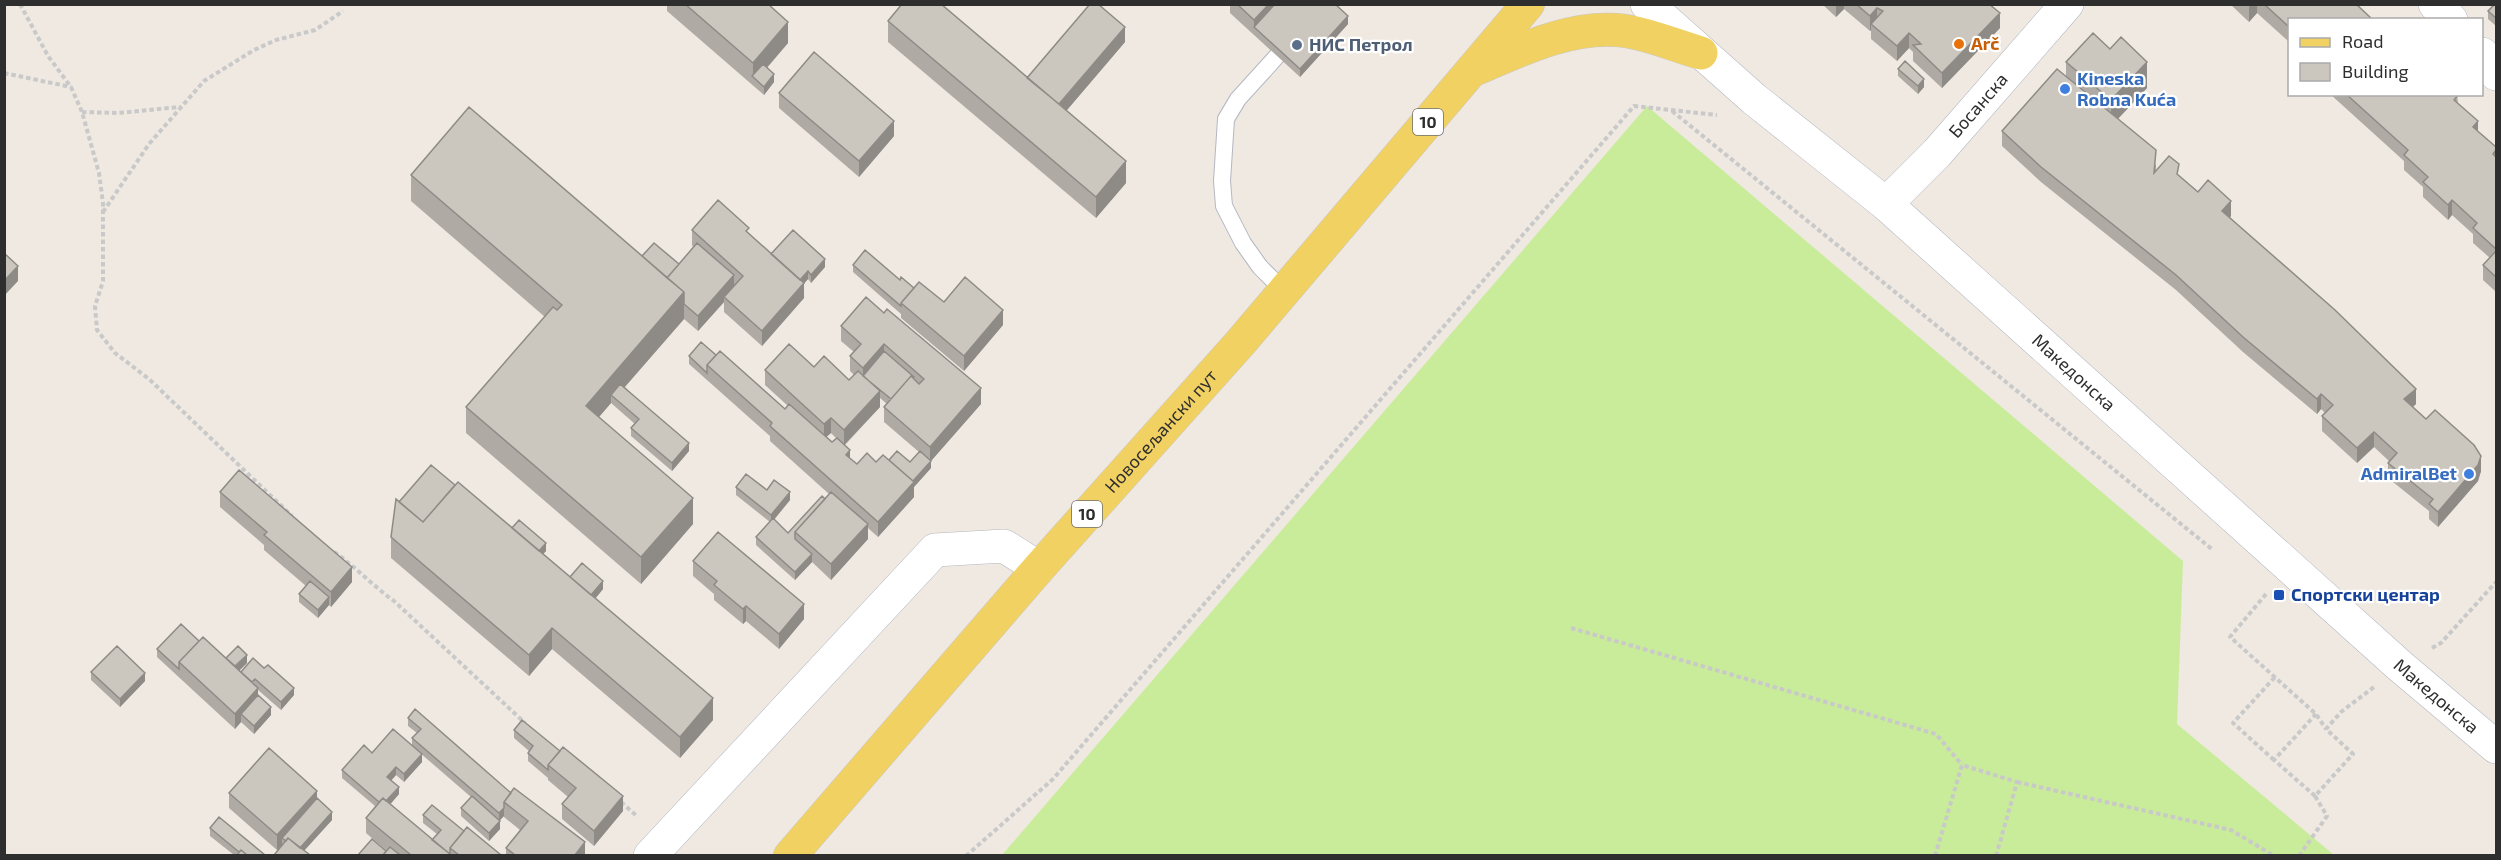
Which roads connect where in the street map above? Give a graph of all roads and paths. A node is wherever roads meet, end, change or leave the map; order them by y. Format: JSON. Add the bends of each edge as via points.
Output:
{"nodes":[{"id":1,"x":20,"y":4,"type":"edge"},
{"id":2,"x":1528,"y":4,"type":"edge"},
{"id":3,"x":1647,"y":4,"type":"edge"},
{"id":4,"x":2067,"y":4,"type":"edge"},
{"id":5,"x":2435,"y":4,"type":"edge"},
{"id":6,"x":343,"y":11,"type":"dead end"},
{"id":7,"x":2449,"y":18,"type":"edge"},
{"id":8,"x":1701,"y":53,"type":"junction"},
{"id":9,"x":1277,"y":56,"type":"edge"},
{"id":10,"x":2483,"y":57,"type":"edge"},
{"id":11,"x":4,"y":72,"type":"edge"},
{"id":12,"x":1471,"y":72,"type":"junction"},
{"id":13,"x":2496,"y":74,"type":"edge"},
{"id":14,"x":71,"y":87,"type":"junction"},
{"id":15,"x":1754,"y":99,"type":"junction"},
{"id":16,"x":181,"y":107,"type":"junction"},
{"id":17,"x":1671,"y":110,"type":"junction"},
{"id":18,"x":82,"y":112,"type":"junction"},
{"id":19,"x":1886,"y":204,"type":"junction"},
{"id":20,"x":103,"y":213,"type":"junction"},
{"id":21,"x":1284,"y":291,"type":"junction"},
{"id":22,"x":294,"y":518,"type":"edge"},
{"id":23,"x":327,"y":547,"type":"edge"},
{"id":24,"x":2222,"y":556,"type":"dead end"},
{"id":25,"x":1039,"y":568,"type":"junction"},
{"id":26,"x":2496,"y":582,"type":"edge"},
{"id":27,"x":2258,"y":585,"type":"dead end"},
{"id":28,"x":1571,"y":628,"type":"dead end"},
{"id":29,"x":2400,"y":666,"type":"junction"},
{"id":30,"x":2275,"y":677,"type":"junction"},
{"id":31,"x":2316,"y":714,"type":"junction"},
{"id":32,"x":529,"y":727,"type":"edge"},
{"id":33,"x":2326,"y":729,"type":"junction"},
{"id":34,"x":2496,"y":747,"type":"edge"},
{"id":35,"x":2274,"y":760,"type":"junction"},
{"id":36,"x":1962,"y":765,"type":"junction"},
{"id":37,"x":2017,"y":782,"type":"junction"},
{"id":38,"x":612,"y":795,"type":"edge"},
{"id":39,"x":2315,"y":796,"type":"junction"},
{"id":40,"x":658,"y":847,"type":"edge"},
{"id":41,"x":790,"y":855,"type":"edge"},
{"id":42,"x":966,"y":855,"type":"edge"},
{"id":43,"x":1935,"y":855,"type":"edge"},
{"id":44,"x":1996,"y":855,"type":"edge"},
{"id":45,"x":2274,"y":855,"type":"edge"},
{"id":46,"x":2299,"y":855,"type":"edge"}],
"edges":[{"from":1,"to":14,"type":"path","via":[[48,56]]},
{"from":2,"to":12,"type":"main road","name":"Новосељански пут","number":"10"},
{"from":3,"to":8,"type":"street","name":"Македонска"},
{"from":4,"to":19,"type":"street","name":"Босанска"},
{"from":5,"to":7,"type":"street"},
{"from":6,"to":16,"type":"path","via":[[315,30],[254,50],[204,81]]},
{"from":8,"to":12,"type":"main road","via":[[1617,30],[1587,30],[1552,38]]},
{"from":8,"to":15,"type":"street","name":"Македонска"},
{"from":9,"to":21,"type":"lane","via":[[1238,99],[1226,119],[1222,181],[1224,206],[1243,243]]},
{"from":10,"to":13,"type":"street"},
{"from":11,"to":14,"type":"path"},
{"from":12,"to":21,"type":"main road","name":"Новосељански пут","number":"10"},
{"from":14,"to":18,"type":"path"},
{"from":15,"to":17,"type":"path","via":[[1740,118]]},
{"from":15,"to":19,"type":"street","name":"Македонска"},
{"from":16,"to":18,"type":"path"},
{"from":16,"to":20,"type":"path","via":[[149,144]]},
{"from":17,"to":24,"type":"path"},
{"from":17,"to":42,"type":"path","via":[[1634,106],[1053,779]]},
{"from":18,"to":20,"type":"path","via":[[99,173]]},
{"from":19,"to":29,"type":"street","name":"Македонска"},
{"from":20,"to":22,"type":"path","via":[[103,281],[95,306],[97,330],[115,353],[149,379]]},
{"from":21,"to":25,"type":"main road","name":"Новосељански пут","number":"10"},
{"from":23,"to":32,"type":"path","via":[[394,601]]},
{"from":25,"to":40,"type":"street","via":[[1005,546],[935,550]]},
{"from":25,"to":41,"type":"main road","name":"Новосељански пут","number":"10"},
{"from":26,"to":29,"type":"path","via":[[2440,643]]},
{"from":27,"to":30,"type":"path","via":[[2268,592],[2230,637]]},
{"from":28,"to":36,"type":"path","via":[[1936,734]]},
{"from":29,"to":33,"type":"path","via":[[2341,712]]},
{"from":29,"to":34,"type":"street","name":"Македонска"},
{"from":30,"to":31,"type":"path"},
{"from":30,"to":35,"type":"path","via":[[2233,723]]},
{"from":31,"to":33,"type":"path"},
{"from":31,"to":35,"type":"path"},
{"from":33,"to":39,"type":"path","via":[[2353,754]]},
{"from":35,"to":39,"type":"path"},
{"from":36,"to":37,"type":"path"},
{"from":36,"to":43,"type":"path"},
{"from":37,"to":44,"type":"path"},
{"from":37,"to":45,"type":"path","via":[[2231,830]]},
{"from":38,"to":40,"type":"path"},
{"from":39,"to":46,"type":"path","via":[[2327,816]]}]}
